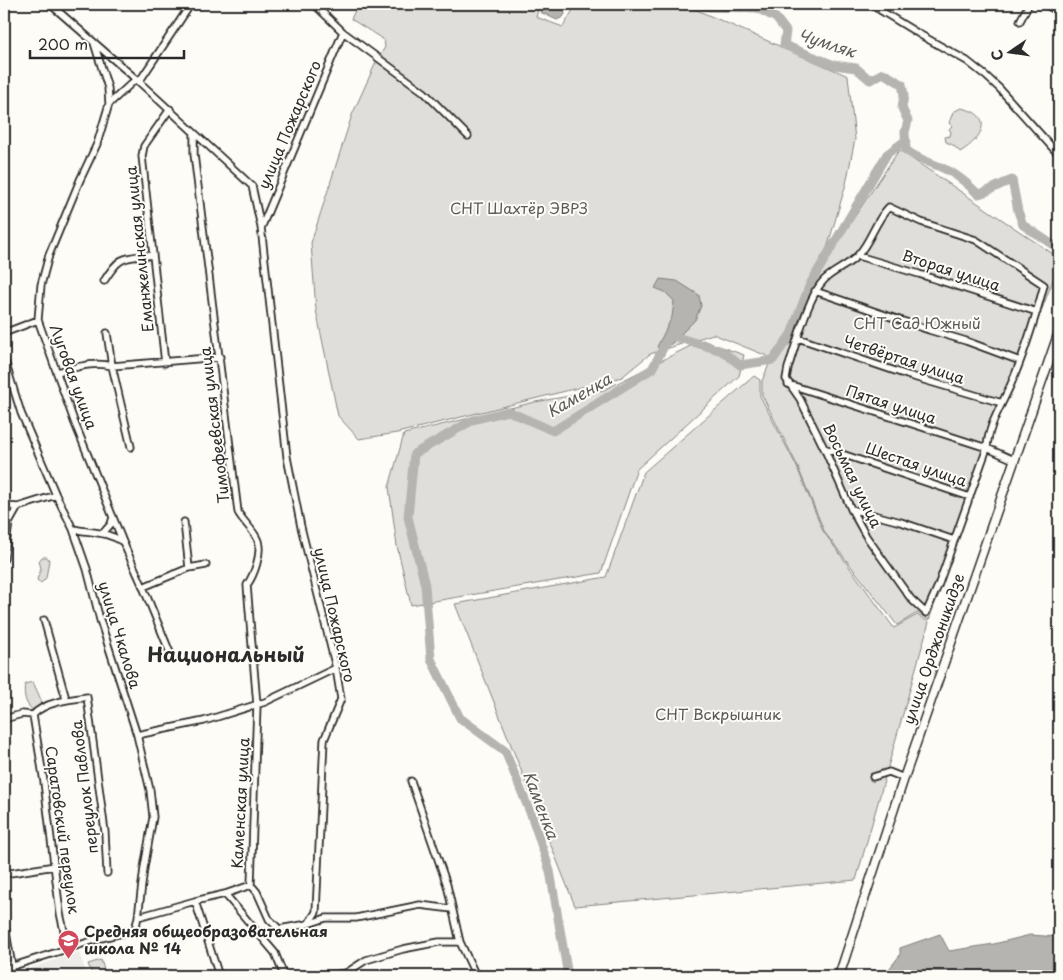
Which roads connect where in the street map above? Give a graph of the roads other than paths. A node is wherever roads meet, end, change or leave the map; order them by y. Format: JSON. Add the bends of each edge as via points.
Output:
{"nodes":[{"id":1,"x":50,"y":4,"type":"edge"},
{"id":2,"x":191,"y":4,"type":"edge"},
{"id":3,"x":314,"y":4,"type":"edge"},
{"id":4,"x":870,"y":4,"type":"edge"},
{"id":5,"x":1029,"y":4,"type":"edge"},
{"id":6,"x":1045,"y":4,"type":"edge"},
{"id":7,"x":1059,"y":12,"type":"edge"},
{"id":8,"x":1020,"y":21,"type":"dead end"},
{"id":9,"x":343,"y":32,"type":"junction"},
{"id":10,"x":94,"y":43,"type":"junction"},
{"id":11,"x":137,"y":81,"type":"junction"},
{"id":12,"x":109,"y":104,"type":"junction"},
{"id":13,"x":170,"y":110,"type":"junction"},
{"id":14,"x":194,"y":134,"type":"junction"},
{"id":15,"x":468,"y":136,"type":"dead end"},
{"id":16,"x":1059,"y":155,"type":"edge"},
{"id":17,"x":261,"y":227,"type":"junction"},
{"id":18,"x":153,"y":255,"type":"junction"},
{"id":19,"x":858,"y":256,"type":"junction"},
{"id":20,"x":104,"y":281,"type":"dead end"},
{"id":21,"x":815,"y":291,"type":"junction"},
{"id":22,"x":1037,"y":312,"type":"junction"},
{"id":23,"x":38,"y":320,"type":"junction"},
{"id":24,"x":1059,"y":332,"type":"edge"},
{"id":25,"x":4,"y":333,"type":"edge"},
{"id":26,"x":107,"y":333,"type":"dead end"},
{"id":27,"x":798,"y":338,"type":"junction"},
{"id":28,"x":220,"y":357,"type":"junction"},
{"id":29,"x":4,"y":358,"type":"edge"},
{"id":30,"x":1020,"y":361,"type":"junction"},
{"id":31,"x":165,"y":363,"type":"junction"},
{"id":32,"x":112,"y":366,"type":"junction"},
{"id":33,"x":57,"y":372,"type":"junction"},
{"id":34,"x":788,"y":384,"type":"junction"},
{"id":35,"x":1002,"y":403,"type":"junction"},
{"id":36,"x":131,"y":447,"type":"dead end"},
{"id":37,"x":824,"y":448,"type":"junction"},
{"id":38,"x":987,"y":448,"type":"junction"},
{"id":39,"x":1014,"y":460,"type":"junction"},
{"id":40,"x":56,"y":495,"type":"junction"},
{"id":41,"x":970,"y":497,"type":"junction"},
{"id":42,"x":4,"y":506,"type":"edge"},
{"id":43,"x":18,"y":507,"type":"junction"},
{"id":44,"x":851,"y":509,"type":"junction"},
{"id":45,"x":114,"y":517,"type":"junction"},
{"id":46,"x":184,"y":522,"type":"dead end"},
{"id":47,"x":73,"y":529,"type":"junction"},
{"id":48,"x":103,"y":533,"type":"junction"},
{"id":49,"x":954,"y":540,"type":"junction"},
{"id":50,"x":123,"y":542,"type":"junction"},
{"id":51,"x":4,"y":559,"type":"edge"},
{"id":52,"x":206,"y":565,"type":"dead end"},
{"id":53,"x":189,"y":568,"type":"junction"},
{"id":54,"x":144,"y":588,"type":"junction"},
{"id":55,"x":44,"y":620,"type":"dead end"},
{"id":56,"x":171,"y":655,"type":"dead end"},
{"id":57,"x":336,"y":668,"type":"junction"},
{"id":58,"x":66,"y":699,"type":"junction"},
{"id":59,"x":257,"y":705,"type":"junction"},
{"id":60,"x":33,"y":715,"type":"junction"},
{"id":61,"x":4,"y":719,"type":"edge"},
{"id":62,"x":137,"y":735,"type":"junction"},
{"id":63,"x":873,"y":777,"type":"dead end"},
{"id":64,"x":904,"y":778,"type":"junction"},
{"id":65,"x":411,"y":781,"type":"dead end"},
{"id":66,"x":55,"y":866,"type":"junction"},
{"id":67,"x":107,"y":873,"type":"dead end"},
{"id":68,"x":4,"y":874,"type":"edge"},
{"id":69,"x":251,"y":885,"type":"junction"},
{"id":70,"x":225,"y":894,"type":"junction"},
{"id":71,"x":195,"y":901,"type":"junction"},
{"id":72,"x":452,"y":908,"type":"junction"},
{"id":73,"x":138,"y":917,"type":"junction"},
{"id":74,"x":4,"y":921,"type":"edge"},
{"id":75,"x":308,"y":924,"type":"junction"},
{"id":76,"x":460,"y":942,"type":"junction"},
{"id":77,"x":68,"y":949,"type":"junction"},
{"id":78,"x":12,"y":966,"type":"junction"},
{"id":79,"x":4,"y":969,"type":"edge"},
{"id":80,"x":347,"y":974,"type":"edge"},
{"id":81,"x":219,"y":976,"type":"edge"},
{"id":82,"x":284,"y":976,"type":"edge"},
{"id":83,"x":324,"y":976,"type":"edge"},
{"id":84,"x":476,"y":976,"type":"edge"},
{"id":85,"x":839,"y":976,"type":"edge"}],
"edges":[{"from":1,"to":10,"type":"street"},
{"from":2,"to":11,"type":"street"},
{"from":3,"to":9,"type":"street"},
{"from":4,"to":16,"type":"street","via":[[968,61],[999,88]]},
{"from":5,"to":8,"type":"street"},
{"from":6,"to":7,"type":"street"},
{"from":9,"to":15,"type":"street","via":[[424,92]]},
{"from":9,"to":17,"type":"street","name":"улица Пожарского"},
{"from":10,"to":11,"type":"street"},
{"from":10,"to":12,"type":"street","name":"Луговая улица","via":[[108,88]]},
{"from":11,"to":12,"type":"street"},
{"from":11,"to":13,"type":"street","name":"улица Пожарского"},
{"from":12,"to":23,"type":"street","name":"Луговая улица","via":[[97,144],[49,255],[41,285]]},
{"from":13,"to":14,"type":"street","name":"улица Пожарского"},
{"from":13,"to":18,"type":"street","name":"Еманжелинская улица","via":[[144,146],[142,156]]},
{"from":14,"to":17,"type":"street","name":"улица Пожарского","via":[[252,186]]},
{"from":14,"to":28,"type":"street","name":"Тимофеевская улица"},
{"from":17,"to":57,"type":"street","name":"улица Пожарского","via":[[288,457],[301,527]]},
{"from":18,"to":20,"type":"street","via":[[127,258],[115,264]]},
{"from":18,"to":31,"type":"street","name":"Еманжелинская улица"},
{"from":19,"to":21,"type":"street","via":[[832,273]]},
{"from":19,"to":22,"type":"street","name":"Вторая улица"},
{"from":19,"to":22,"type":"street","via":[[889,207],[921,222],[976,240],[1044,286]]},
{"from":21,"to":27,"type":"street"},
{"from":21,"to":30,"type":"street"},
{"from":22,"to":30,"type":"street"},
{"from":23,"to":25,"type":"street"},
{"from":23,"to":33,"type":"street","name":"Луговая улица"},
{"from":24,"to":39,"type":"main road","name":"улица Орджоникидзе"},
{"from":26,"to":32,"type":"street"},
{"from":27,"to":34,"type":"street","via":[[788,368]]},
{"from":27,"to":35,"type":"street","name":"Четвёртая улица"},
{"from":28,"to":31,"type":"street"},
{"from":28,"to":59,"type":"street","name":"Тимофеевская улица","via":[[238,512],[259,542],[257,565],[247,586]]},
{"from":29,"to":40,"type":"street","name":"улица Чкалова","via":[[21,413]]},
{"from":30,"to":35,"type":"street"},
{"from":31,"to":32,"type":"street"},
{"from":32,"to":33,"type":"street","via":[[94,364]]},
{"from":32,"to":36,"type":"street"},
{"from":33,"to":45,"type":"street","name":"Луговая улица"},
{"from":34,"to":37,"type":"street","name":"Восьмая улица","via":[[800,399]]},
{"from":34,"to":38,"type":"street","name":"Пятая улица"},
{"from":35,"to":38,"type":"street","via":[[993,421]]},
{"from":37,"to":41,"type":"street","name":"Шестая улица"},
{"from":37,"to":44,"type":"street","name":"Восьмая улица"},
{"from":38,"to":39,"type":"street","name":"Пятая улица"},
{"from":38,"to":41,"type":"street"},
{"from":39,"to":64,"type":"main road","name":"улица Орджоникидзе"},
{"from":40,"to":43,"type":"street"},
{"from":40,"to":47,"type":"street","name":"улица Чкалова"},
{"from":41,"to":49,"type":"street"},
{"from":42,"to":43,"type":"street"},
{"from":43,"to":51,"type":"street","via":[[9,524]]},
{"from":44,"to":49,"type":"street"},
{"from":44,"to":49,"type":"street","name":"Восьмая улица","via":[[911,599],[926,613]]},
{"from":45,"to":48,"type":"street"},
{"from":45,"to":50,"type":"street","name":"Луговая улица"},
{"from":46,"to":53,"type":"street"},
{"from":47,"to":48,"type":"street"},
{"from":47,"to":62,"type":"street","name":"улица Чкалова"},
{"from":48,"to":50,"type":"street"},
{"from":50,"to":54,"type":"street","name":"Луговая улица"},
{"from":52,"to":53,"type":"street"},
{"from":53,"to":54,"type":"street"},
{"from":54,"to":56,"type":"street","name":"Луговая улица"},
{"from":55,"to":58,"type":"street"},
{"from":57,"to":59,"type":"street"},
{"from":57,"to":75,"type":"street","name":"улица Пожарского","via":[[341,699],[324,740],[316,912]]},
{"from":58,"to":60,"type":"street","via":[[36,710]]},
{"from":58,"to":67,"type":"street","name":"переулок Павлова","via":[[87,697],[105,832]]},
{"from":59,"to":62,"type":"street","via":[[204,721]]},
{"from":59,"to":69,"type":"street","name":"Каменская улица"},
{"from":60,"to":61,"type":"street"},
{"from":60,"to":66,"type":"street","name":"Саратовский переулок"},
{"from":62,"to":73,"type":"street","name":"улица Чкалова","via":[[153,817]]},
{"from":63,"to":64,"type":"street","via":[[889,772]]},
{"from":64,"to":85,"type":"main road","name":"улица Орджоникидзе"},
{"from":65,"to":72,"type":"street"},
{"from":66,"to":68,"type":"street"},
{"from":66,"to":77,"type":"street","name":"Саратовский переулок"},
{"from":69,"to":70,"type":"street","name":"Каменская улица"},
{"from":69,"to":75,"type":"street","via":[[269,920],[279,929]]},
{"from":70,"to":71,"type":"street","name":"Каменская улица"},
{"from":70,"to":82,"type":"street","via":[[275,953]]},
{"from":71,"to":73,"type":"street","name":"Каменская улица"},
{"from":71,"to":81,"type":"street"},
{"from":72,"to":75,"type":"street","via":[[420,905],[356,918],[326,918]]},
{"from":72,"to":76,"type":"street"},
{"from":73,"to":77,"type":"street","name":"улица Чкалова","via":[[135,930]]},
{"from":74,"to":78,"type":"street"},
{"from":76,"to":80,"type":"street","via":[[439,942],[403,949],[366,960]]},
{"from":76,"to":84,"type":"street"},
{"from":77,"to":78,"type":"street"},
{"from":78,"to":79,"type":"street"},
{"from":80,"to":83,"type":"street"}]}
